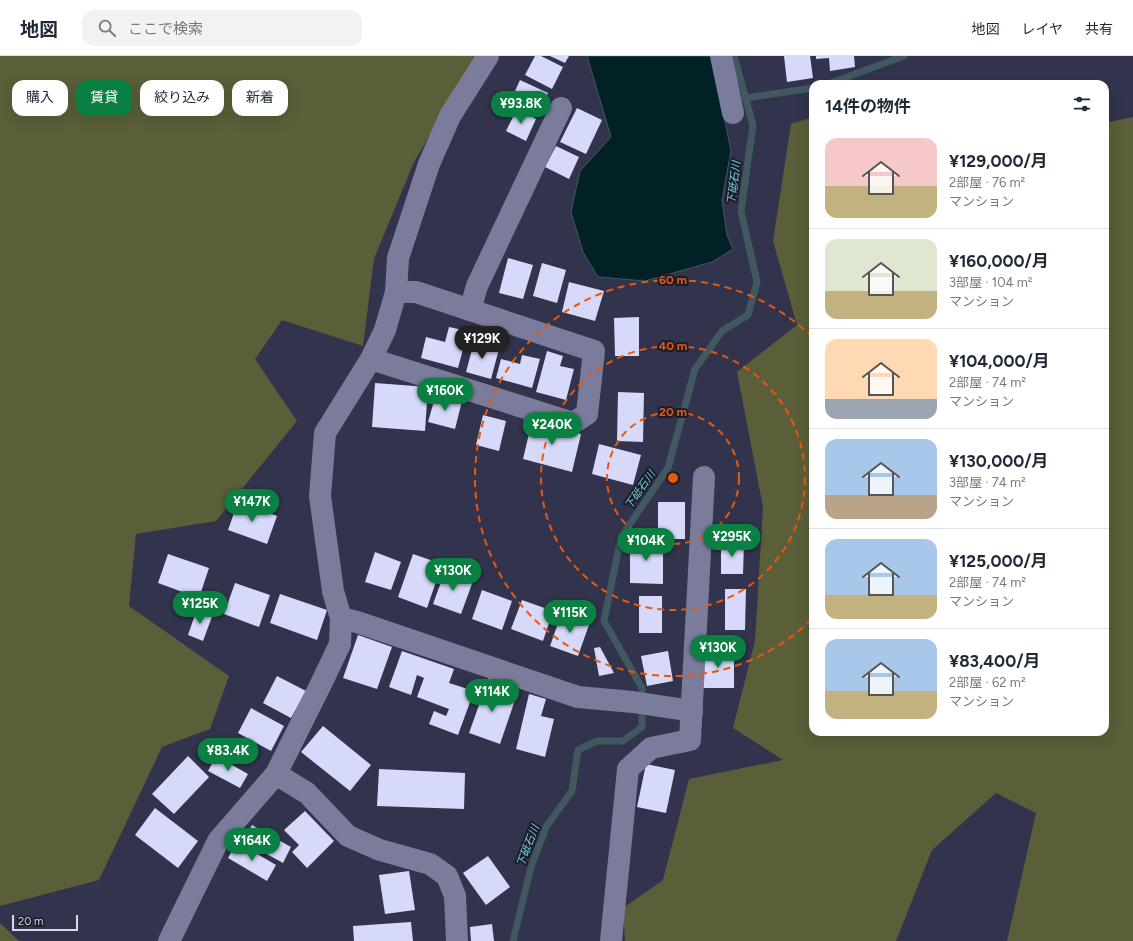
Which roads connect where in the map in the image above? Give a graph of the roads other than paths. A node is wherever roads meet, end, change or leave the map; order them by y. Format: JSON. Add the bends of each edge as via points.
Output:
{"nodes":[{"id":1,"x":488,"y":56,"type":"edge"},
{"id":2,"x":721,"y":56,"type":"edge"},
{"id":3,"x":562,"y":108,"type":"dead end"},
{"id":4,"x":733,"y":113,"type":"dead end"},
{"id":5,"x":396,"y":292,"type":"junction"},
{"id":6,"x":470,"y":310,"type":"junction"},
{"id":7,"x":371,"y":359,"type":"junction"},
{"id":8,"x":704,"y":478,"type":"dead end"},
{"id":9,"x":341,"y":618,"type":"junction"},
{"id":10,"x":692,"y":711,"type":"junction"},
{"id":11,"x":276,"y":774,"type":"junction"},
{"id":12,"x":169,"y":941,"type":"edge"},
{"id":13,"x":457,"y":941,"type":"edge"},
{"id":14,"x":611,"y":941,"type":"edge"}],
"edges":[{"from":1,"to":5,"type":"street","via":[[450,116],[429,164],[398,258]]},
{"from":2,"to":4,"type":"street"},
{"from":3,"to":6,"type":"street","via":[[477,286]]},
{"from":5,"to":6,"type":"street","via":[[416,292]]},
{"from":5,"to":7,"type":"street","via":[[385,330]]},
{"from":6,"to":7,"type":"street","via":[[594,351],[587,414],[573,424]]},
{"from":7,"to":9,"type":"street","via":[[324,432],[320,496],[334,591]]},
{"from":8,"to":10,"type":"street"},
{"from":9,"to":10,"type":"street","via":[[578,696]]},
{"from":9,"to":11,"type":"street","via":[[340,644]]},
{"from":10,"to":14,"type":"street","via":[[690,740],[651,748],[628,769]]},
{"from":11,"to":12,"type":"street","via":[[218,841]]},
{"from":11,"to":13,"type":"street","via":[[307,793],[348,836],[380,850],[430,864],[447,876],[455,896]]}]}
